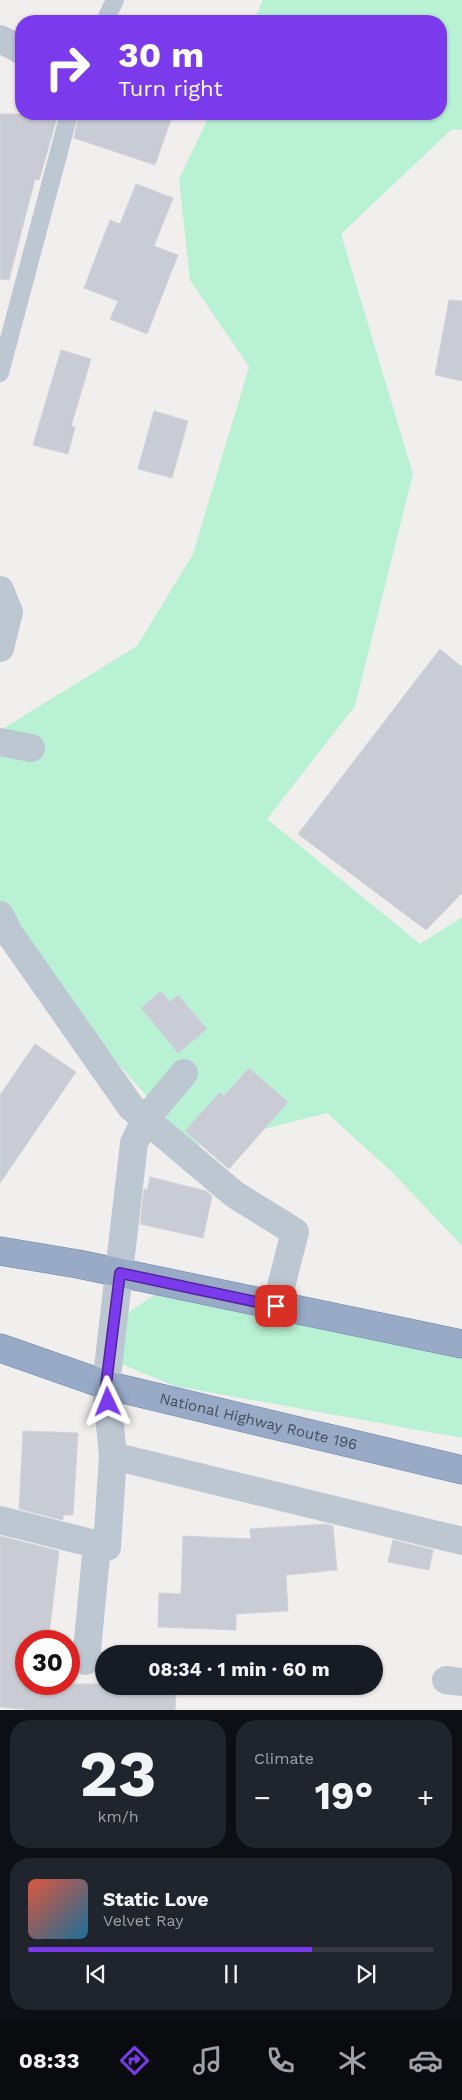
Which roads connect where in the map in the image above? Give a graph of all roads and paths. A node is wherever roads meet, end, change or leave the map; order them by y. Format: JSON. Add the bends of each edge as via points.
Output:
{"nodes":[{"id":1,"x":115,"y":0,"type":"edge"},
{"id":2,"x":108,"y":15,"type":"edge"},
{"id":3,"x":0,"y":39,"type":"edge"},
{"id":4,"x":15,"y":47,"type":"edge"},
{"id":5,"x":67,"y":120,"type":"edge"},
{"id":6,"x":0,"y":373,"type":"edge"},
{"id":7,"x":0,"y":590,"type":"edge"},
{"id":8,"x":0,"y":648,"type":"edge"},
{"id":9,"x":0,"y":742,"type":"edge"},
{"id":10,"x":31,"y":748,"type":"dead end"},
{"id":11,"x":0,"y":915,"type":"edge"},
{"id":12,"x":184,"y":1073,"type":"dead end"},
{"id":13,"x":145,"y":1120,"type":"junction"},
{"id":14,"x":0,"y":1251,"type":"edge"},
{"id":15,"x":120,"y":1273,"type":"junction"},
{"id":16,"x":276,"y":1306,"type":"junction"},
{"id":17,"x":462,"y":1344,"type":"edge"},
{"id":18,"x":0,"y":1348,"type":"edge"},
{"id":19,"x":106,"y":1385,"type":"junction"},
{"id":20,"x":113,"y":1456,"type":"junction"},
{"id":21,"x":462,"y":1470,"type":"edge"},
{"id":22,"x":0,"y":1520,"type":"edge"},
{"id":23,"x":462,"y":1542,"type":"edge"},
{"id":24,"x":97,"y":1544,"type":"junction"},
{"id":25,"x":86,"y":1661,"type":"dead end"}],
"edges":[{"from":1,"to":2,"type":"lane"},
{"from":3,"to":4,"type":"street"},
{"from":5,"to":6,"type":"lane"},
{"from":7,"to":8,"type":"street","via":[[9,612]]},
{"from":9,"to":10,"type":"street"},
{"from":11,"to":13,"type":"street","via":[[9,933],[131,1107]]},
{"from":12,"to":13,"type":"street"},
{"from":13,"to":15,"type":"street","via":[[134,1143]]},
{"from":13,"to":16,"type":"street","via":[[234,1194],[294,1232]]},
{"from":14,"to":15,"type":"highway"},
{"from":15,"to":16,"type":"highway"},
{"from":15,"to":19,"type":"street"},
{"from":16,"to":17,"type":"highway"},
{"from":18,"to":19,"type":"highway","name":"National Highway Route 196"},
{"from":19,"to":20,"type":"street"},
{"from":19,"to":21,"type":"highway","name":"National Highway Route 196"},
{"from":20,"to":23,"type":"street"},
{"from":20,"to":24,"type":"street","via":[[107,1546]]},
{"from":22,"to":24,"type":"street"},
{"from":24,"to":25,"type":"street"}]}
